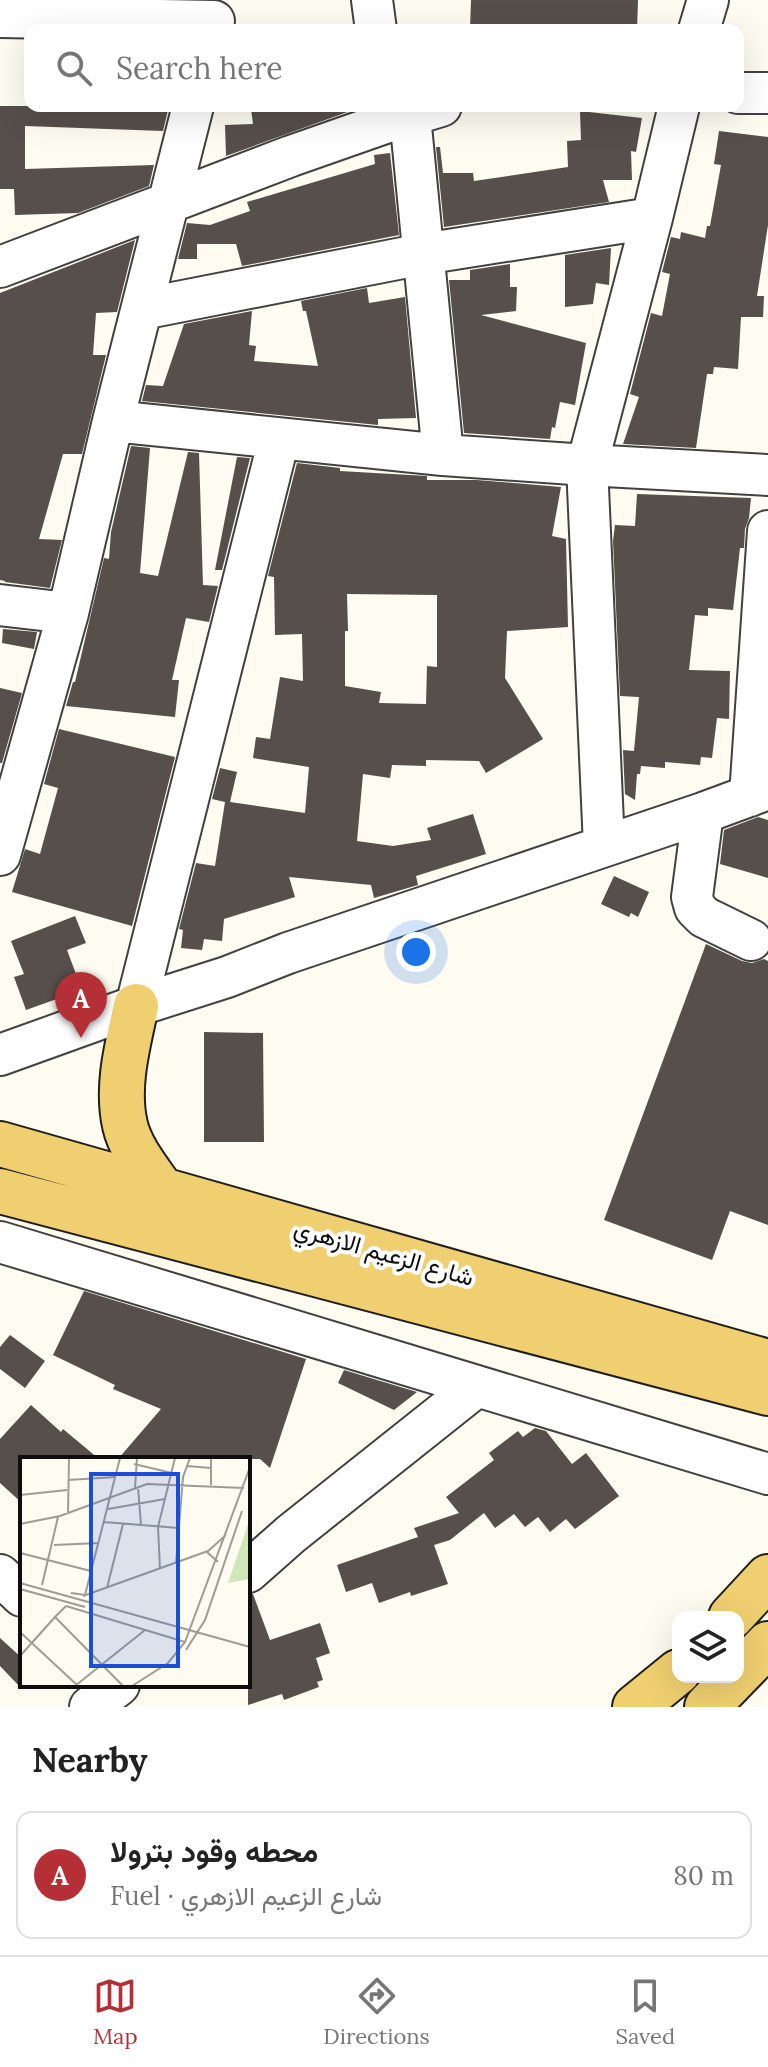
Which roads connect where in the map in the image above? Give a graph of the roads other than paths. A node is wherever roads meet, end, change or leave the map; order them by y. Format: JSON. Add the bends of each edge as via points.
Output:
{"nodes":[{"id":1,"x":372,"y":0,"type":"edge"},
{"id":2,"x":708,"y":0,"type":"edge"},
{"id":3,"x":0,"y":17,"type":"edge"},
{"id":4,"x":215,"y":17,"type":"edge"},
{"id":5,"x":375,"y":24,"type":"edge"},
{"id":6,"x":701,"y":24,"type":"edge"},
{"id":7,"x":744,"y":93,"type":"edge"},
{"id":8,"x":768,"y":93,"type":"edge"},
{"id":9,"x":192,"y":112,"type":"edge"},
{"id":10,"x":406,"y":112,"type":"edge"},
{"id":11,"x":678,"y":112,"type":"edge"},
{"id":12,"x":170,"y":202,"type":"junction"},
{"id":13,"x":652,"y":218,"type":"junction"},
{"id":14,"x":423,"y":254,"type":"junction"},
{"id":15,"x":0,"y":267,"type":"edge"},
{"id":16,"x":142,"y":309,"type":"junction"},
{"id":17,"x":113,"y":421,"type":"junction"},
{"id":18,"x":279,"y":439,"type":"junction"},
{"id":19,"x":443,"y":455,"type":"junction"},
{"id":20,"x":587,"y":465,"type":"junction"},
{"id":21,"x":768,"y":475,"type":"edge"},
{"id":22,"x":768,"y":531,"type":"edge"},
{"id":23,"x":0,"y":605,"type":"edge"},
{"id":24,"x":68,"y":613,"type":"junction"},
{"id":25,"x":759,"y":793,"type":"edge"},
{"id":26,"x":703,"y":813,"type":"junction"},
{"id":27,"x":604,"y":846,"type":"junction"},
{"id":28,"x":0,"y":855,"type":"edge"},
{"id":29,"x":751,"y":940,"type":"dead end"},
{"id":30,"x":136,"y":1006,"type":"junction"},
{"id":31,"x":0,"y":1055,"type":"edge"},
{"id":32,"x":0,"y":1144,"type":"edge"},
{"id":33,"x":162,"y":1190,"type":"junction"},
{"id":34,"x":0,"y":1191,"type":"edge"},
{"id":35,"x":0,"y":1242,"type":"edge"},
{"id":36,"x":768,"y":1362,"type":"edge"},
{"id":37,"x":477,"y":1386,"type":"junction"},
{"id":38,"x":768,"y":1393,"type":"edge"},
{"id":39,"x":768,"y":1474,"type":"edge"},
{"id":40,"x":250,"y":1570,"type":"edge"},
{"id":41,"x":0,"y":1575,"type":"edge"},
{"id":42,"x":768,"y":1577,"type":"edge"},
{"id":43,"x":20,"y":1594,"type":"edge"},
{"id":44,"x":737,"y":1611,"type":"edge"},
{"id":45,"x":768,"y":1644,"type":"edge"},
{"id":46,"x":744,"y":1669,"type":"edge"},
{"id":47,"x":672,"y":1677,"type":"edge"},
{"id":48,"x":730,"y":1683,"type":"edge"},
{"id":49,"x":115,"y":1687,"type":"edge"},
{"id":50,"x":120,"y":1687,"type":"edge"},
{"id":51,"x":90,"y":1707,"type":"edge"},
{"id":52,"x":136,"y":1707,"type":"edge"},
{"id":53,"x":635,"y":1707,"type":"edge"},
{"id":54,"x":707,"y":1707,"type":"edge"}],
"edges":[{"from":1,"to":5,"type":"street"},
{"from":2,"to":6,"type":"street"},
{"from":3,"to":4,"type":"street"},
{"from":7,"to":8,"type":"street"},
{"from":9,"to":12,"type":"street"},
{"from":10,"to":12,"type":"street"},
{"from":10,"to":14,"type":"street"},
{"from":11,"to":13,"type":"street"},
{"from":12,"to":15,"type":"street"},
{"from":12,"to":16,"type":"street"},
{"from":13,"to":14,"type":"street"},
{"from":13,"to":20,"type":"street"},
{"from":14,"to":16,"type":"street"},
{"from":14,"to":19,"type":"street"},
{"from":16,"to":17,"type":"street"},
{"from":17,"to":18,"type":"street"},
{"from":17,"to":24,"type":"street"},
{"from":18,"to":19,"type":"street"},
{"from":18,"to":30,"type":"street"},
{"from":19,"to":20,"type":"street"},
{"from":20,"to":21,"type":"street"},
{"from":20,"to":27,"type":"street"},
{"from":22,"to":25,"type":"street"},
{"from":23,"to":24,"type":"street"},
{"from":24,"to":28,"type":"street"},
{"from":25,"to":26,"type":"street"},
{"from":26,"to":27,"type":"street"},
{"from":26,"to":29,"type":"street","via":[[695,908]]},
{"from":27,"to":30,"type":"street"},
{"from":30,"to":31,"type":"street"},
{"from":30,"to":33,"type":"main road","via":[[122,1087],[125,1127]]},
{"from":32,"to":33,"type":"main road","name":"شارع الزعيم الازهري"},
{"from":33,"to":36,"type":"main road","name":"شارع الزعيم الازهري"},
{"from":34,"to":38,"type":"main road","name":"شارع الزعيم الازهري"},
{"from":35,"to":37,"type":"street"},
{"from":37,"to":39,"type":"street"},
{"from":37,"to":40,"type":"street"},
{"from":41,"to":43,"type":"street"},
{"from":42,"to":44,"type":"main road"},
{"from":45,"to":46,"type":"main road"},
{"from":47,"to":53,"type":"main road"},
{"from":48,"to":54,"type":"main road"},
{"from":49,"to":51,"type":"street"},
{"from":50,"to":52,"type":"street"}]}
